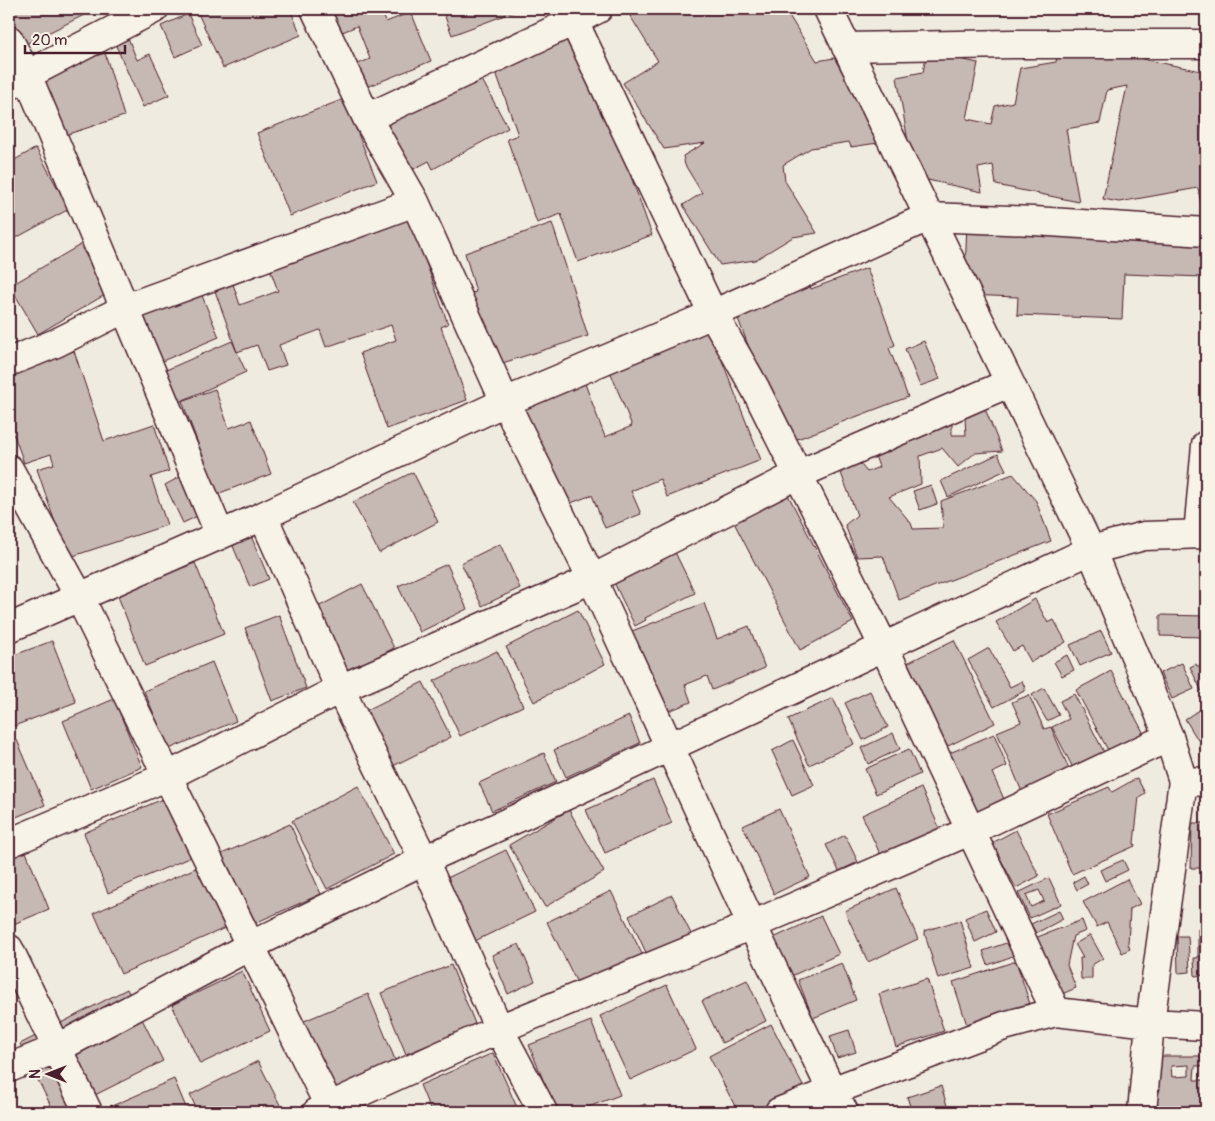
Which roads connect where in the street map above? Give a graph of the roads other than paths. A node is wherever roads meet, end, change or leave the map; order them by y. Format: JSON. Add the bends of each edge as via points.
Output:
{"nodes":[{"id":1,"x":154,"y":9,"type":"edge"},
{"id":2,"x":315,"y":9,"type":"edge"},
{"id":3,"x":598,"y":9,"type":"edge"},
{"id":4,"x":831,"y":10,"type":"edge"},
{"id":5,"x":571,"y":15,"type":"edge"},
{"id":6,"x":9,"y":40,"type":"edge"},
{"id":7,"x":1206,"y":44,"type":"edge"},
{"id":8,"x":846,"y":47,"type":"junction"},
{"id":9,"x":18,"y":80,"type":"edge"},
{"id":10,"x":367,"y":118,"type":"junction"},
{"id":11,"x":414,"y":202,"type":"junction"},
{"id":12,"x":928,"y":217,"type":"junction"},
{"id":13,"x":1206,"y":232,"type":"edge"},
{"id":14,"x":126,"y":308,"type":"junction"},
{"id":15,"x":714,"y":314,"type":"junction"},
{"id":16,"x":9,"y":362,"type":"edge"},
{"id":17,"x":1008,"y":383,"type":"junction"},
{"id":18,"x":505,"y":402,"type":"junction"},
{"id":19,"x":1206,"y":445,"type":"edge"},
{"id":20,"x":9,"y":469,"type":"edge"},
{"id":21,"x":797,"y":475,"type":"junction"},
{"id":22,"x":264,"y":516,"type":"junction"},
{"id":23,"x":1202,"y":534,"type":"edge"},
{"id":24,"x":220,"y":535,"type":"junction"},
{"id":25,"x":1091,"y":550,"type":"junction"},
{"id":26,"x":592,"y":579,"type":"junction"},
{"id":27,"x":79,"y":596,"type":"junction"},
{"id":28,"x":9,"y":628,"type":"edge"},
{"id":29,"x":884,"y":647,"type":"junction"},
{"id":30,"x":340,"y":689,"type":"junction"},
{"id":31,"x":1169,"y":737,"type":"junction"},
{"id":32,"x":669,"y":746,"type":"junction"},
{"id":33,"x":166,"y":776,"type":"junction"},
{"id":34,"x":1195,"y":782,"type":"edge"},
{"id":35,"x":972,"y":830,"type":"junction"},
{"id":36,"x":9,"y":843,"type":"edge"},
{"id":37,"x":424,"y":860,"type":"junction"},
{"id":38,"x":752,"y":925,"type":"junction"},
{"id":39,"x":250,"y":946,"type":"junction"},
{"id":40,"x":9,"y":949,"type":"edge"},
{"id":41,"x":1056,"y":1012,"type":"junction"},
{"id":42,"x":1150,"y":1023,"type":"junction"},
{"id":43,"x":1206,"y":1026,"type":"edge"},
{"id":44,"x":500,"y":1029,"type":"junction"},
{"id":45,"x":58,"y":1048,"type":"junction"},
{"id":46,"x":9,"y":1068,"type":"edge"},
{"id":47,"x":838,"y":1101,"type":"edge"},
{"id":48,"x":326,"y":1110,"type":"edge"},
{"id":49,"x":88,"y":1112,"type":"edge"},
{"id":50,"x":543,"y":1112,"type":"edge"},
{"id":51,"x":779,"y":1112,"type":"edge"},
{"id":52,"x":1142,"y":1112,"type":"edge"}],
"edges":[{"from":1,"to":9,"type":"street"},
{"from":2,"to":10,"type":"street"},
{"from":3,"to":5,"type":"street"},
{"from":4,"to":8,"type":"street"},
{"from":5,"to":10,"type":"street"},
{"from":5,"to":15,"type":"street"},
{"from":6,"to":9,"type":"street"},
{"from":7,"to":8,"type":"street"},
{"from":8,"to":12,"type":"street"},
{"from":9,"to":14,"type":"street"},
{"from":10,"to":11,"type":"street"},
{"from":11,"to":14,"type":"street"},
{"from":11,"to":18,"type":"street"},
{"from":12,"to":13,"type":"street"},
{"from":12,"to":15,"type":"street"},
{"from":12,"to":17,"type":"street"},
{"from":14,"to":16,"type":"street"},
{"from":14,"to":24,"type":"street"},
{"from":15,"to":18,"type":"street"},
{"from":15,"to":21,"type":"street","via":[[755,388]]},
{"from":17,"to":21,"type":"street"},
{"from":17,"to":25,"type":"street"},
{"from":18,"to":22,"type":"street"},
{"from":18,"to":26,"type":"street"},
{"from":19,"to":23,"type":"street"},
{"from":20,"to":27,"type":"street"},
{"from":21,"to":26,"type":"street"},
{"from":21,"to":29,"type":"street"},
{"from":22,"to":24,"type":"street"},
{"from":22,"to":30,"type":"street"},
{"from":23,"to":25,"type":"street","via":[[1144,536]]},
{"from":24,"to":27,"type":"street"},
{"from":25,"to":29,"type":"street"},
{"from":25,"to":31,"type":"street"},
{"from":26,"to":30,"type":"street"},
{"from":26,"to":32,"type":"street"},
{"from":27,"to":28,"type":"street"},
{"from":27,"to":33,"type":"street"},
{"from":29,"to":32,"type":"street"},
{"from":29,"to":35,"type":"street"},
{"from":30,"to":33,"type":"street"},
{"from":30,"to":37,"type":"street"},
{"from":31,"to":34,"type":"street"},
{"from":31,"to":35,"type":"street"},
{"from":32,"to":37,"type":"street"},
{"from":32,"to":38,"type":"street"},
{"from":33,"to":36,"type":"street"},
{"from":33,"to":39,"type":"street"},
{"from":34,"to":42,"type":"street"},
{"from":35,"to":38,"type":"street"},
{"from":35,"to":41,"type":"street"},
{"from":37,"to":39,"type":"street"},
{"from":37,"to":44,"type":"street"},
{"from":38,"to":44,"type":"street"},
{"from":38,"to":47,"type":"street"},
{"from":39,"to":45,"type":"street"},
{"from":39,"to":48,"type":"street"},
{"from":40,"to":45,"type":"street"},
{"from":41,"to":42,"type":"street"},
{"from":41,"to":47,"type":"street","via":[[1004,1026]]},
{"from":42,"to":43,"type":"street"},
{"from":42,"to":52,"type":"street"},
{"from":44,"to":48,"type":"street"},
{"from":44,"to":50,"type":"street"},
{"from":45,"to":46,"type":"street"},
{"from":45,"to":49,"type":"street"},
{"from":47,"to":51,"type":"street"}]}
